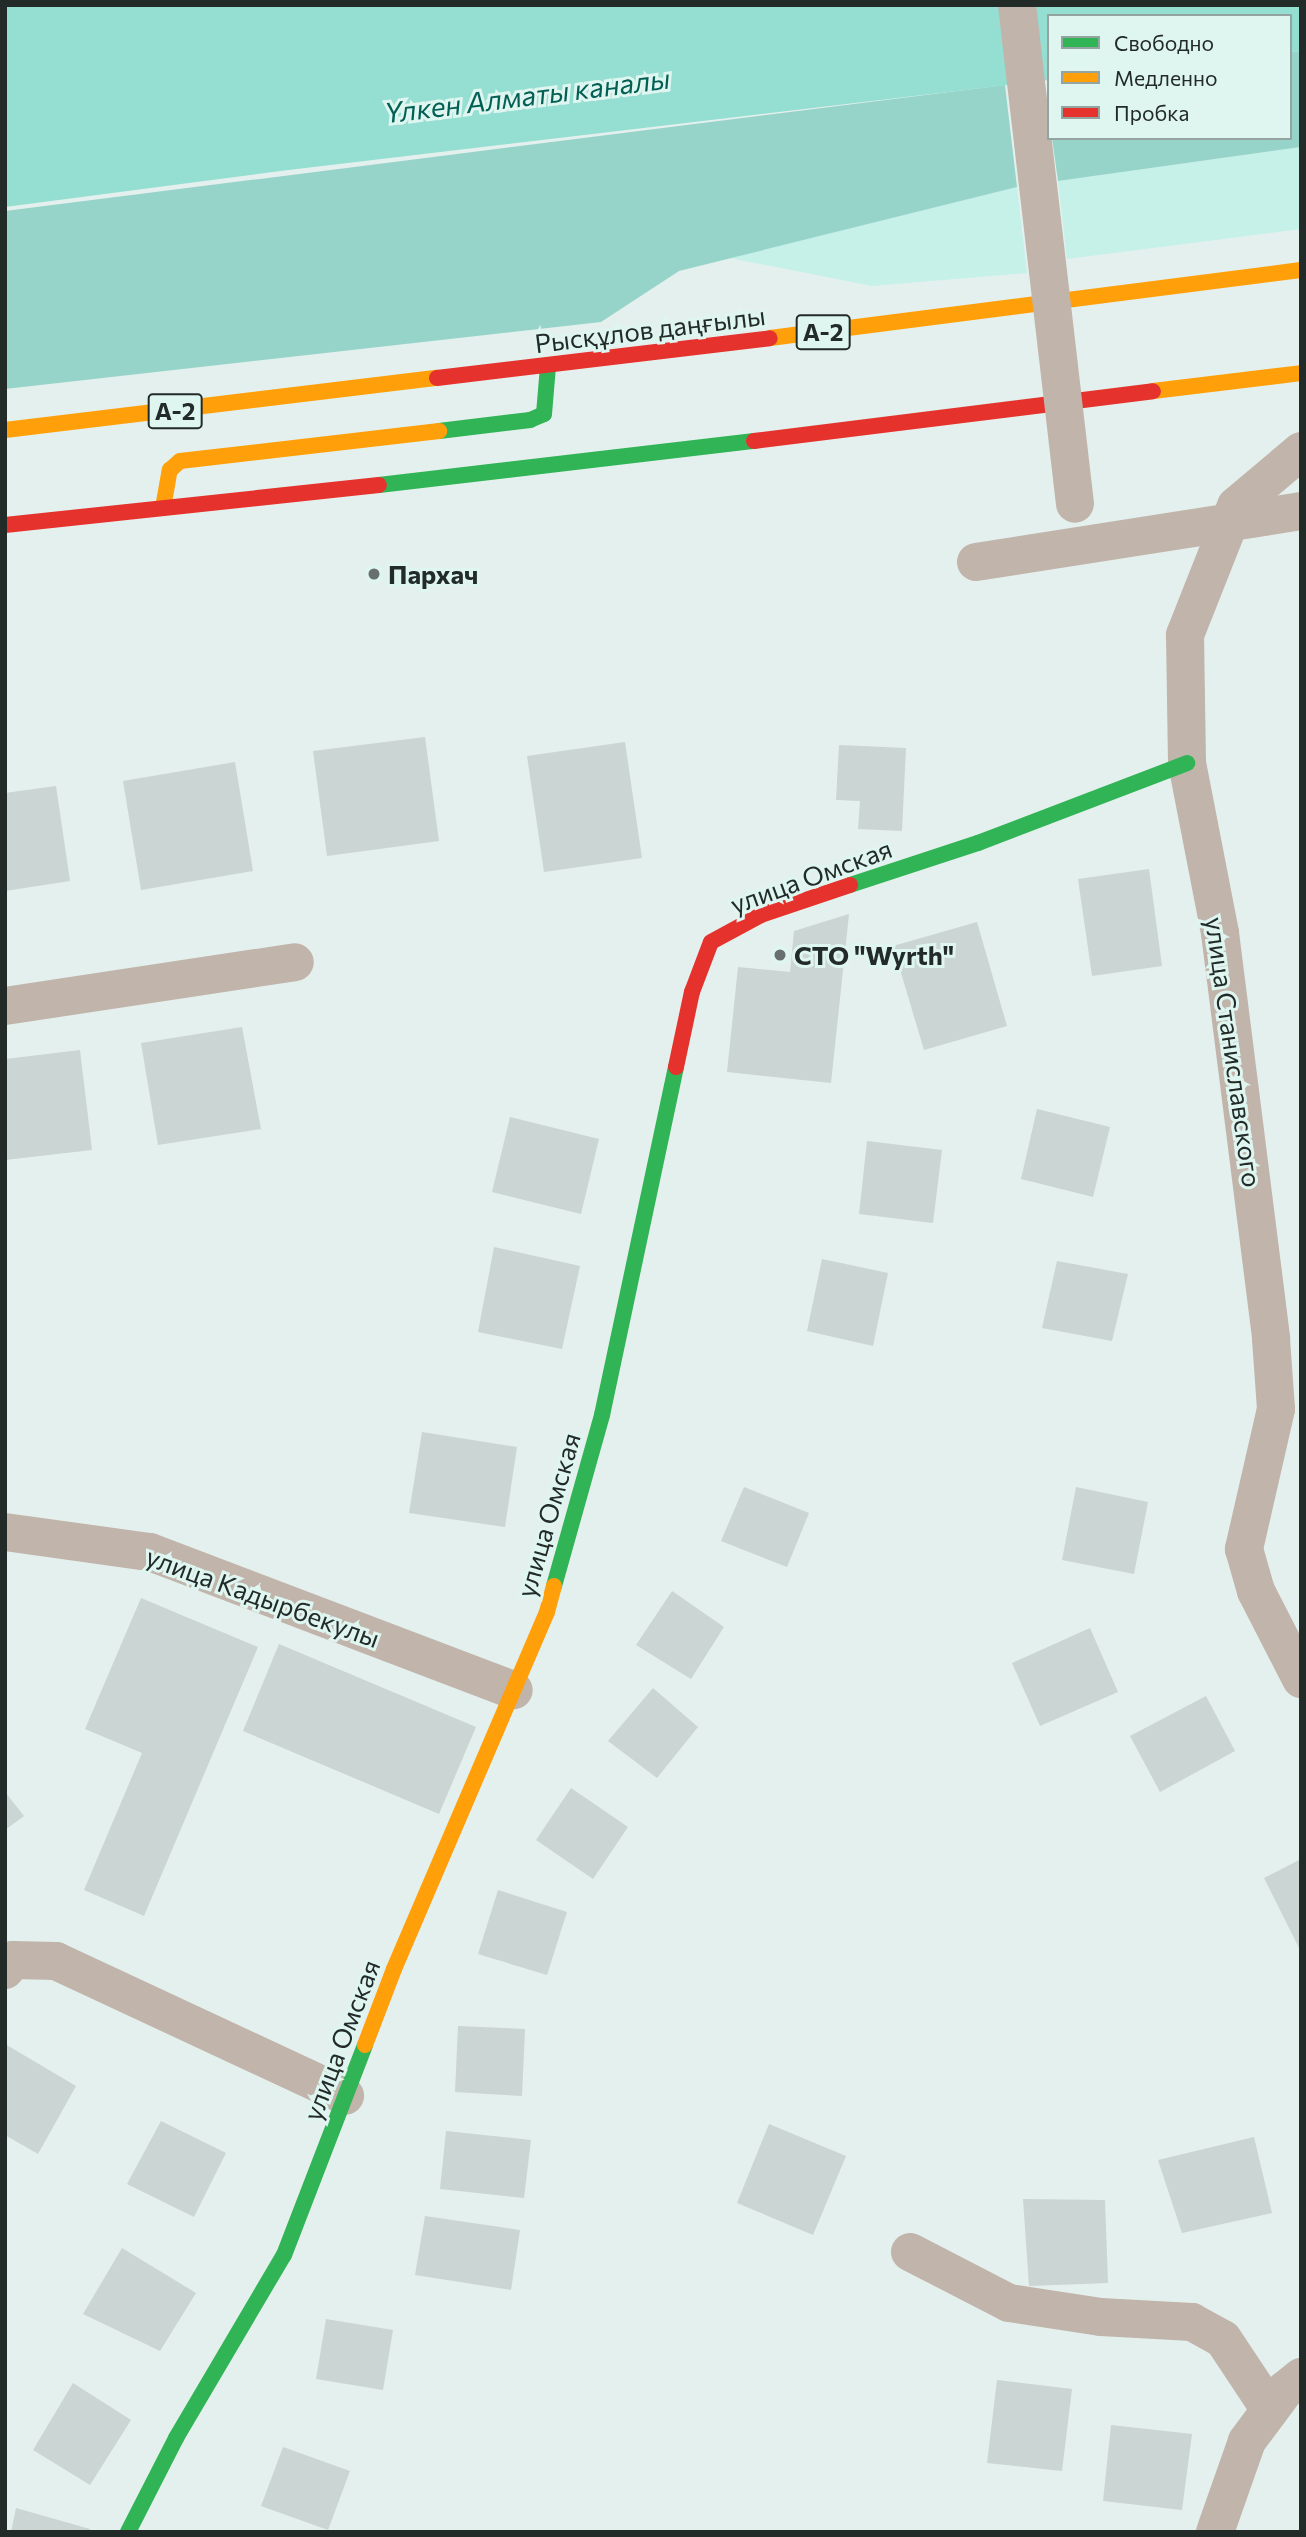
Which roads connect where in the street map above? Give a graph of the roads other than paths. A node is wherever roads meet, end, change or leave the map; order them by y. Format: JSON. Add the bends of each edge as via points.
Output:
{"nodes":[{"id":1,"x":1017,"y":5,"type":"edge"},
{"id":2,"x":1301,"y":270,"type":"edge"},
{"id":3,"x":548,"y":366,"type":"junction"},
{"id":4,"x":1301,"y":373,"type":"edge"},
{"id":5,"x":5,"y":430,"type":"edge"},
{"id":6,"x":1301,"y":451,"type":"edge"},
{"id":7,"x":1075,"y":504,"type":"dead end"},
{"id":8,"x":163,"y":508,"type":"junction"},
{"id":9,"x":1301,"y":511,"type":"edge"},
{"id":10,"x":1230,"y":522,"type":"junction"},
{"id":11,"x":5,"y":525,"type":"edge"},
{"id":12,"x":976,"y":562,"type":"dead end"},
{"id":13,"x":1187,"y":763,"type":"junction"},
{"id":14,"x":295,"y":962,"type":"dead end"},
{"id":15,"x":5,"y":1006,"type":"edge"},
{"id":16,"x":1287,"y":1390,"type":"edge"},
{"id":17,"x":5,"y":1532,"type":"edge"},
{"id":18,"x":1301,"y":1679,"type":"edge"},
{"id":19,"x":514,"y":1690,"type":"junction"},
{"id":20,"x":5,"y":1970,"type":"edge"},
{"id":21,"x":345,"y":2096,"type":"junction"},
{"id":22,"x":910,"y":2252,"type":"dead end"},
{"id":23,"x":1301,"y":2377,"type":"edge"},
{"id":24,"x":1270,"y":2410,"type":"junction"},
{"id":25,"x":128,"y":2532,"type":"edge"},
{"id":26,"x":1216,"y":2532,"type":"edge"}],
"edges":[{"from":1,"to":7,"type":"street","bridge":true},
{"from":2,"to":3,"type":"main road","name":"Рысқұлов даңғылы","number":"A-2"},
{"from":3,"to":5,"type":"main road","name":"Рысқұлов даңғылы","number":"A-2"},
{"from":3,"to":8,"type":"main road","via":[[544,414],[180,461],[170,471]]},
{"from":4,"to":8,"type":"main road","via":[[488,474]]},
{"from":6,"to":10,"type":"street","name":"улица Станиславского","via":[[1236,506]]},
{"from":8,"to":11,"type":"main road"},
{"from":9,"to":10,"type":"street"},
{"from":10,"to":12,"type":"street"},
{"from":10,"to":13,"type":"street","name":"улица Станиславского","via":[[1185,635]]},
{"from":13,"to":16,"type":"street","name":"улица Станиславского","via":[[1220,933]]},
{"from":13,"to":19,"type":"main road","name":"улица Омская","via":[[978,843],[761,915],[711,942],[692,992],[601,1415],[547,1612]]},
{"from":14,"to":15,"type":"street"},
{"from":16,"to":18,"type":"street","name":"улица Станиславского","via":[[1276,1409],[1244,1549],[1256,1591]]},
{"from":17,"to":19,"type":"street","name":"улица Кадырбекулы","via":[[150,1552]]},
{"from":19,"to":21,"type":"main road","name":"улица Омская","via":[[394,1969]]},
{"from":20,"to":21,"type":"street","via":[[13,1960],[55,1961]]},
{"from":21,"to":25,"type":"main road","name":"улица Омская","via":[[284,2255],[176,2438]]},
{"from":22,"to":24,"type":"street","via":[[1009,2303],[1101,2317],[1192,2322],[1223,2339]]},
{"from":23,"to":24,"type":"street"},
{"from":24,"to":26,"type":"street","via":[[1247,2441]]}]}
